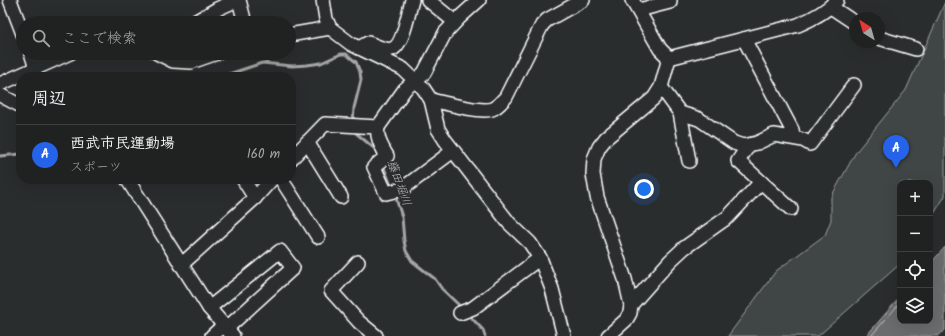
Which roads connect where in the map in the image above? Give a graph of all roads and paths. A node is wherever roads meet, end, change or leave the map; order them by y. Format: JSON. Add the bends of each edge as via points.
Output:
{"nodes":[{"id":1,"x":10,"y":0,"type":"edge"},
{"id":2,"x":238,"y":0,"type":"edge"},
{"id":3,"x":323,"y":0,"type":"edge"},
{"id":4,"x":412,"y":0,"type":"edge"},
{"id":5,"x":428,"y":0,"type":"edge"},
{"id":6,"x":479,"y":0,"type":"edge"},
{"id":7,"x":583,"y":0,"type":"edge"},
{"id":8,"x":670,"y":0,"type":"edge"},
{"id":9,"x":834,"y":4,"type":"edge"},
{"id":10,"x":636,"y":5,"type":"edge"},
{"id":11,"x":16,"y":16,"type":"edge"},
{"id":12,"x":206,"y":16,"type":"edge"},
{"id":13,"x":243,"y":16,"type":"edge"},
{"id":14,"x":849,"y":18,"type":"edge"},
{"id":15,"x":455,"y":22,"type":"junction"},
{"id":16,"x":330,"y":28,"type":"junction"},
{"id":17,"x":296,"y":34,"type":"edge"},
{"id":18,"x":744,"y":39,"type":"junction"},
{"id":19,"x":885,"y":40,"type":"edge"},
{"id":20,"x":359,"y":48,"type":"junction"},
{"id":21,"x":916,"y":49,"type":"dead end"},
{"id":22,"x":669,"y":58,"type":"junction"},
{"id":23,"x":33,"y":60,"type":"edge"},
{"id":24,"x":54,"y":60,"type":"edge"},
{"id":25,"x":171,"y":60,"type":"edge"},
{"id":26,"x":197,"y":60,"type":"edge"},
{"id":27,"x":36,"y":68,"type":"junction"},
{"id":28,"x":27,"y":72,"type":"edge"},
{"id":29,"x":16,"y":77,"type":"edge"},
{"id":30,"x":415,"y":80,"type":"junction"},
{"id":31,"x":0,"y":84,"type":"edge"},
{"id":32,"x":854,"y":85,"type":"dead end"},
{"id":33,"x":661,"y":87,"type":"junction"},
{"id":34,"x":0,"y":95,"type":"edge"},
{"id":35,"x":431,"y":100,"type":"junction"},
{"id":36,"x":16,"y":103,"type":"edge"},
{"id":37,"x":680,"y":113,"type":"junction"},
{"id":38,"x":378,"y":127,"type":"junction"},
{"id":39,"x":793,"y":137,"type":"junction"},
{"id":40,"x":307,"y":142,"type":"junction"},
{"id":41,"x":749,"y":145,"type":"junction"},
{"id":42,"x":453,"y":151,"type":"junction"},
{"id":43,"x":296,"y":154,"type":"edge"},
{"id":44,"x":690,"y":162,"type":"dead end"},
{"id":45,"x":761,"y":182,"type":"junction"},
{"id":46,"x":129,"y":184,"type":"edge"},
{"id":47,"x":246,"y":184,"type":"edge"},
{"id":48,"x":268,"y":184,"type":"edge"},
{"id":49,"x":284,"y":184,"type":"edge"},
{"id":50,"x":341,"y":196,"type":"dead end"},
{"id":51,"x":255,"y":198,"type":"junction"},
{"id":52,"x":791,"y":209,"type":"dead end"},
{"id":53,"x":318,"y":237,"type":"dead end"},
{"id":54,"x":540,"y":258,"type":"junction"},
{"id":55,"x":358,"y":262,"type":"dead end"},
{"id":56,"x":181,"y":265,"type":"junction"},
{"id":57,"x":630,"y":305,"type":"junction"},
{"id":58,"x":209,"y":308,"type":"junction"},
{"id":59,"x":460,"y":313,"type":"dead end"},
{"id":60,"x":228,"y":330,"type":"edge"},
{"id":61,"x":212,"y":336,"type":"edge"},
{"id":62,"x":376,"y":336,"type":"edge"},
{"id":63,"x":564,"y":336,"type":"edge"},
{"id":64,"x":608,"y":336,"type":"edge"}],
"edges":[{"from":1,"to":11,"type":"street"},
{"from":2,"to":12,"type":"street"},
{"from":2,"to":13,"type":"street"},
{"from":3,"to":16,"type":"street"},
{"from":4,"to":20,"type":"street","via":[[398,45],[393,49],[386,49],[368,43]]},
{"from":5,"to":15,"type":"street"},
{"from":6,"to":15,"type":"street"},
{"from":7,"to":35,"type":"street","via":[[546,20],[506,97],[492,109],[482,110]]},
{"from":8,"to":10,"type":"street"},
{"from":9,"to":14,"type":"street"},
{"from":9,"to":18,"type":"street","via":[[816,17],[798,25]]},
{"from":10,"to":22,"type":"street","via":[[660,49]]},
{"from":15,"to":30,"type":"street","via":[[445,33],[424,73]]},
{"from":16,"to":17,"type":"street"},
{"from":16,"to":20,"type":"street"},
{"from":18,"to":22,"type":"street"},
{"from":18,"to":39,"type":"street","via":[[792,130]]},
{"from":19,"to":21,"type":"street"},
{"from":20,"to":30,"type":"street","via":[[403,69]]},
{"from":22,"to":33,"type":"street"},
{"from":23,"to":27,"type":"street"},
{"from":24,"to":27,"type":"street"},
{"from":25,"to":26,"type":"street"},
{"from":27,"to":28,"type":"street"},
{"from":29,"to":31,"type":"street"},
{"from":30,"to":35,"type":"street"},
{"from":30,"to":38,"type":"street","via":[[405,89]]},
{"from":32,"to":39,"type":"street","via":[[810,144]]},
{"from":33,"to":37,"type":"street"},
{"from":33,"to":57,"type":"street","via":[[654,98],[606,138],[594,159],[593,174],[597,198],[625,279]]},
{"from":34,"to":36,"type":"street"},
{"from":35,"to":42,"type":"street","via":[[438,129]]},
{"from":37,"to":41,"type":"street","via":[[699,119],[734,143]]},
{"from":37,"to":44,"type":"street"},
{"from":38,"to":40,"type":"street","via":[[325,124]]},
{"from":38,"to":42,"type":"street","via":[[379,141],[387,156],[374,167],[386,193],[402,189]]},
{"from":39,"to":41,"type":"street","via":[[774,135]]},
{"from":40,"to":43,"type":"street"},
{"from":40,"to":50,"type":"street"},
{"from":41,"to":45,"type":"street","via":[[738,161]]},
{"from":42,"to":54,"type":"street"},
{"from":45,"to":52,"type":"street"},
{"from":45,"to":57,"type":"street","via":[[728,217],[670,261]]},
{"from":46,"to":56,"type":"street"},
{"from":47,"to":51,"type":"street"},
{"from":48,"to":51,"type":"street"},
{"from":49,"to":53,"type":"street"},
{"from":51,"to":56,"type":"street"},
{"from":54,"to":59,"type":"street","via":[[473,308]]},
{"from":54,"to":63,"type":"street","via":[[552,289]]},
{"from":55,"to":62,"type":"street","via":[[331,291],[359,322]]},
{"from":56,"to":58,"type":"street"},
{"from":57,"to":64,"type":"street","via":[[630,313],[626,320]]},
{"from":58,"to":60,"type":"street"},
{"from":58,"to":60,"type":"street","via":[[280,251],[293,268]]},
{"from":60,"to":61,"type":"street"}]}
